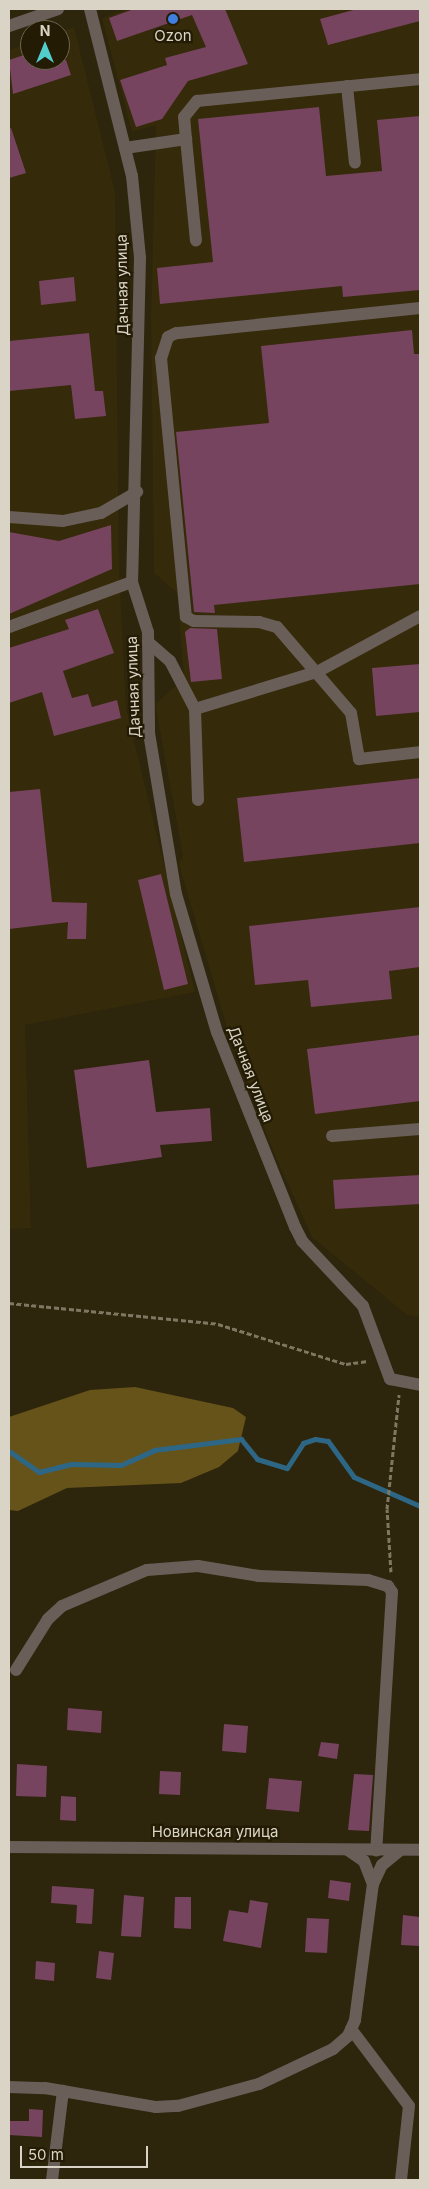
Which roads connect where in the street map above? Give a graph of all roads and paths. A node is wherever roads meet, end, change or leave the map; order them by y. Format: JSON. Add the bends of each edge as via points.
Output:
{"nodes":[{"id":1,"x":58,"y":9,"type":"edge"},
{"id":2,"x":90,"y":9,"type":"edge"},
{"id":3,"x":9,"y":26,"type":"edge"},
{"id":4,"x":420,"y":79,"type":"edge"},
{"id":5,"x":348,"y":86,"type":"junction"},
{"id":6,"x":186,"y":139,"type":"junction"},
{"id":7,"x":125,"y":148,"type":"junction"},
{"id":8,"x":354,"y":162,"type":"dead end"},
{"id":9,"x":196,"y":241,"type":"dead end"},
{"id":10,"x":420,"y":308,"type":"edge"},
{"id":11,"x":137,"y":492,"type":"junction"},
{"id":12,"x":9,"y":517,"type":"edge"},
{"id":13,"x":132,"y":582,"type":"junction"},
{"id":14,"x":420,"y":616,"type":"edge"},
{"id":15,"x":9,"y":628,"type":"edge"},
{"id":16,"x":148,"y":642,"type":"junction"},
{"id":17,"x":317,"y":672,"type":"junction"},
{"id":18,"x":195,"y":708,"type":"junction"},
{"id":19,"x":420,"y":752,"type":"edge"},
{"id":20,"x":198,"y":800,"type":"dead end"},
{"id":21,"x":420,"y":1129,"type":"edge"},
{"id":22,"x":332,"y":1136,"type":"dead end"},
{"id":23,"x":9,"y":1303,"type":"edge"},
{"id":24,"x":384,"y":1360,"type":"junction"},
{"id":25,"x":390,"y":1379,"type":"junction"},
{"id":26,"x":420,"y":1385,"type":"edge"},
{"id":27,"x":392,"y":1592,"type":"junction"},
{"id":28,"x":16,"y":1670,"type":"dead end"},
{"id":29,"x":9,"y":1847,"type":"edge"},
{"id":30,"x":348,"y":1850,"type":"junction"},
{"id":31,"x":420,"y":1850,"type":"edge"},
{"id":32,"x":376,"y":1851,"type":"junction"},
{"id":33,"x":399,"y":1851,"type":"junction"},
{"id":34,"x":373,"y":1884,"type":"junction"},
{"id":35,"x":351,"y":2029,"type":"junction"},
{"id":36,"x":9,"y":2087,"type":"edge"},
{"id":37,"x":63,"y":2091,"type":"junction"},
{"id":38,"x":52,"y":2180,"type":"edge"},
{"id":39,"x":401,"y":2180,"type":"edge"}],
"edges":[{"from":1,"to":3,"type":"street"},
{"from":2,"to":7,"type":"street","name":"Дачная улица"},
{"from":4,"to":5,"type":"street"},
{"from":5,"to":6,"type":"street","via":[[197,101],[184,117]]},
{"from":5,"to":8,"type":"street"},
{"from":6,"to":7,"type":"street"},
{"from":6,"to":9,"type":"street"},
{"from":7,"to":11,"type":"street","name":"Дачная улица","via":[[140,258]]},
{"from":10,"to":17,"type":"street","via":[[176,333],[163,345],[178,570],[186,617],[194,621],[259,622],[277,627]]},
{"from":11,"to":12,"type":"street","via":[[101,512],[63,521]]},
{"from":11,"to":13,"type":"street","name":"Дачная улица"},
{"from":13,"to":15,"type":"street"},
{"from":13,"to":16,"type":"street","name":"Дачная улица"},
{"from":14,"to":17,"type":"street"},
{"from":16,"to":18,"type":"street","via":[[170,661]]},
{"from":16,"to":24,"type":"street","name":"Дачная улица","via":[[149,733],[176,894],[217,1032],[302,1241],[363,1306]]},
{"from":17,"to":18,"type":"street"},
{"from":17,"to":19,"type":"street","via":[[351,713],[359,759]]},
{"from":18,"to":20,"type":"street"},
{"from":21,"to":22,"type":"street"},
{"from":23,"to":24,"type":"path","via":[[218,1324],[346,1364]]},
{"from":24,"to":25,"type":"street","name":"Дачная улица"},
{"from":25,"to":26,"type":"street"},
{"from":25,"to":27,"type":"path","via":[[402,1399],[388,1480]]},
{"from":27,"to":28,"type":"street","via":[[388,1586],[368,1580],[259,1576],[198,1566],[147,1570],[62,1606],[48,1619]]},
{"from":27,"to":32,"type":"street"},
{"from":29,"to":30,"type":"street","name":"Новинская улица"},
{"from":30,"to":32,"type":"street","name":"Новинская улица"},
{"from":30,"to":34,"type":"street","via":[[364,1861]]},
{"from":31,"to":33,"type":"street","name":"Новинская улица"},
{"from":32,"to":33,"type":"street","name":"Новинская улица"},
{"from":33,"to":34,"type":"street","via":[[382,1865]]},
{"from":34,"to":35,"type":"street"},
{"from":35,"to":37,"type":"street","via":[[334,2050],[308,2064],[205,2100],[156,2107]]},
{"from":35,"to":39,"type":"street","via":[[409,2106]]},
{"from":36,"to":37,"type":"street"},
{"from":37,"to":38,"type":"street"}]}
